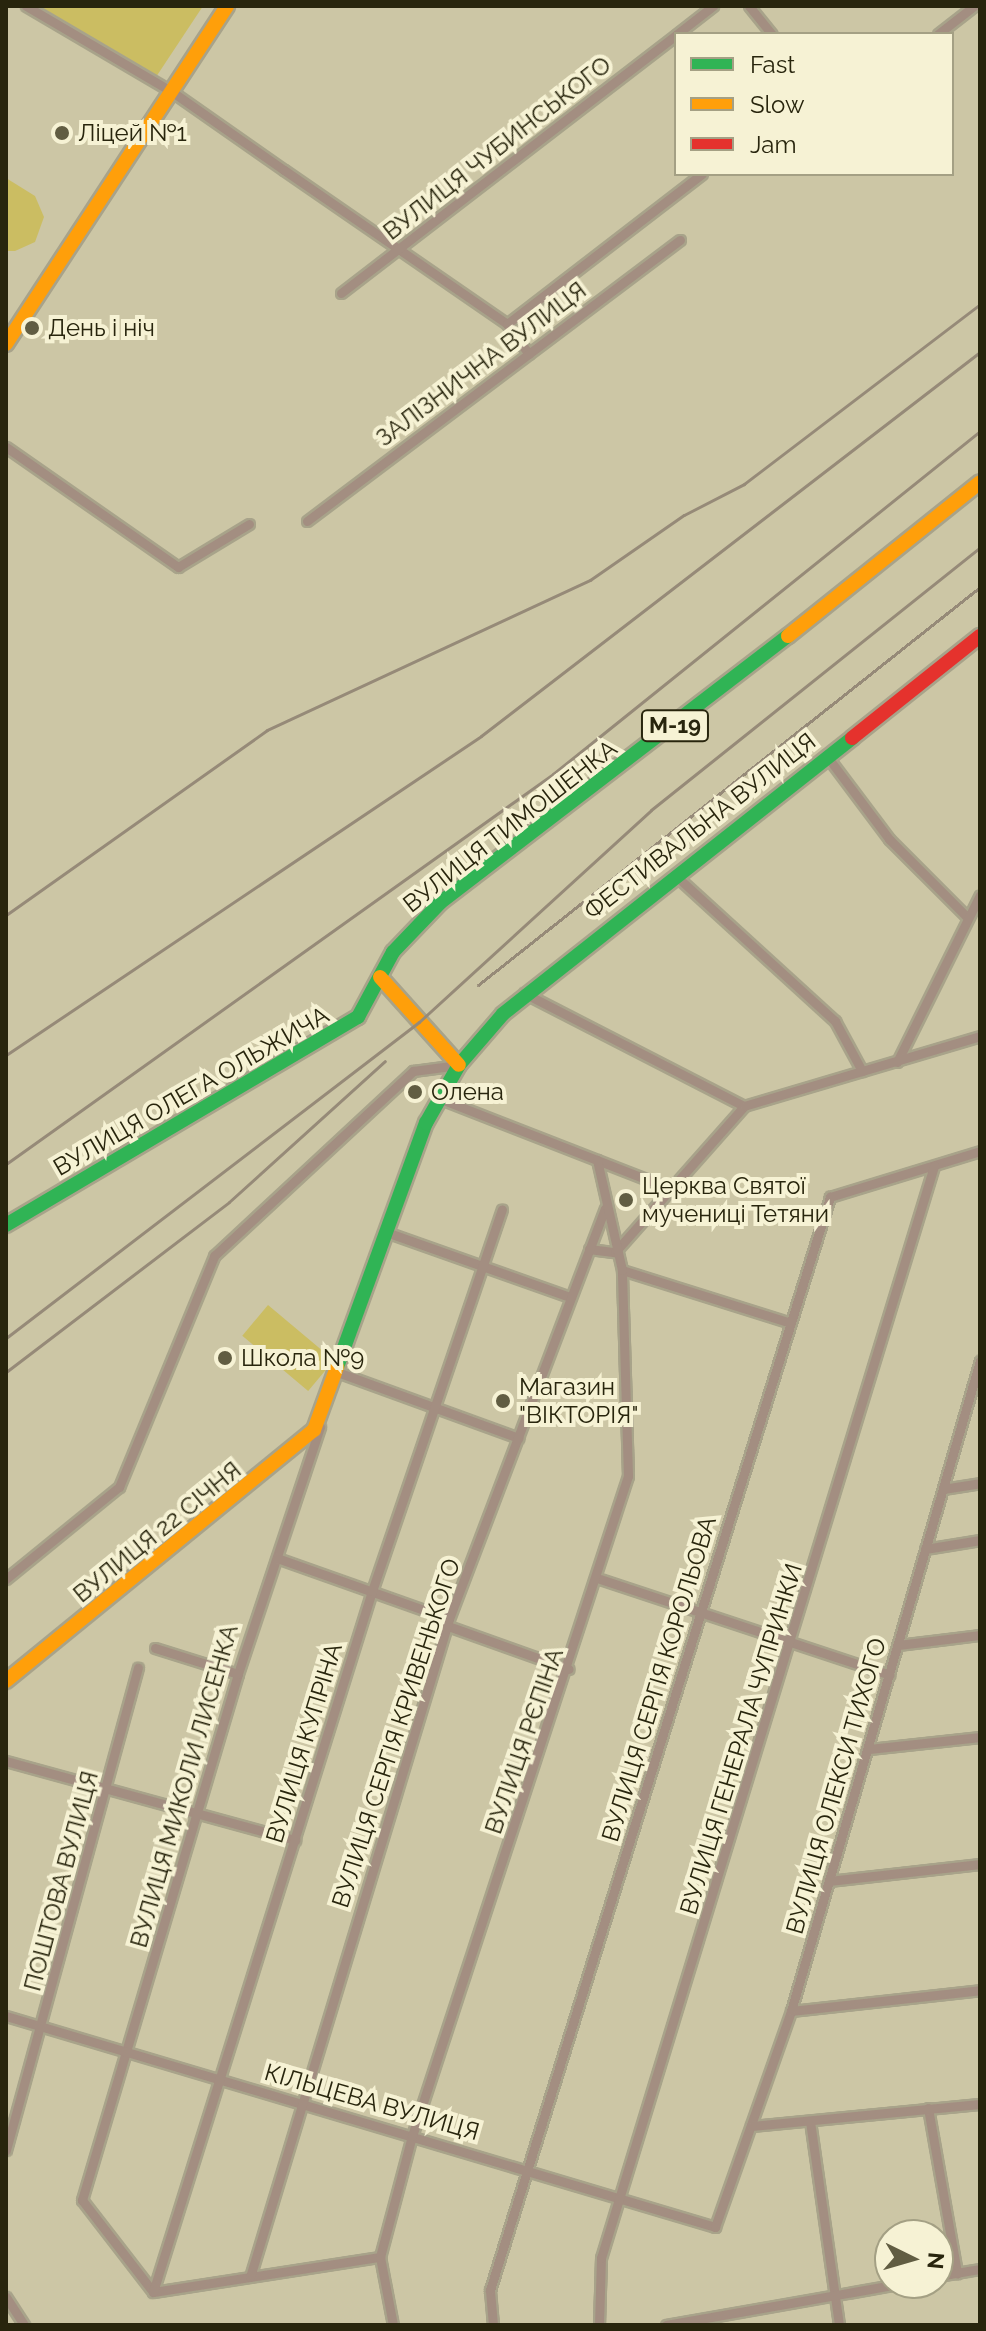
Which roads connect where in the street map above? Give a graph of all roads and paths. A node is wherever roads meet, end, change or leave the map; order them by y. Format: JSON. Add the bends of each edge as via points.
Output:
{"nodes":[{"id":1,"x":26,"y":6,"type":"edge"},
{"id":2,"x":227,"y":6,"type":"edge"},
{"id":3,"x":713,"y":6,"type":"edge"},
{"id":4,"x":749,"y":6,"type":"edge"},
{"id":5,"x":974,"y":6,"type":"edge"},
{"id":6,"x":679,"y":32,"type":"edge"},
{"id":7,"x":770,"y":32,"type":"edge"},
{"id":8,"x":941,"y":32,"type":"edge"},
{"id":9,"x":674,"y":36,"type":"edge"},
{"id":10,"x":171,"y":91,"type":"junction"},
{"id":11,"x":699,"y":176,"type":"edge"},
{"id":12,"x":680,"y":240,"type":"dead end"},
{"id":13,"x":400,"y":250,"type":"junction"},
{"id":14,"x":341,"y":293,"type":"dead end"},
{"id":15,"x":507,"y":324,"type":"junction"},
{"id":16,"x":6,"y":344,"type":"edge"},
{"id":17,"x":529,"y":354,"type":"junction"},
{"id":18,"x":6,"y":447,"type":"edge"},
{"id":19,"x":980,"y":482,"type":"edge"},
{"id":20,"x":307,"y":521,"type":"dead end"},
{"id":21,"x":249,"y":524,"type":"dead end"},
{"id":22,"x":980,"y":636,"type":"edge"},
{"id":23,"x":826,"y":755,"type":"junction"},
{"id":24,"x":675,"y":875,"type":"junction"},
{"id":25,"x":980,"y":895,"type":"edge"},
{"id":26,"x":966,"y":916,"type":"junction"},
{"id":27,"x":380,"y":977,"type":"junction"},
{"id":28,"x":524,"y":993,"type":"junction"},
{"id":29,"x":980,"y":1036,"type":"edge"},
{"id":30,"x":897,"y":1062,"type":"junction"},
{"id":31,"x":459,"y":1065,"type":"junction"},
{"id":32,"x":862,"y":1071,"type":"junction"},
{"id":33,"x":438,"y":1098,"type":"junction"},
{"id":34,"x":744,"y":1106,"type":"junction"},
{"id":35,"x":980,"y":1151,"type":"edge"},
{"id":36,"x":597,"y":1160,"type":"junction"},
{"id":37,"x":934,"y":1166,"type":"junction"},
{"id":38,"x":669,"y":1188,"type":"junction"},
{"id":39,"x":605,"y":1209,"type":"junction"},
{"id":40,"x":502,"y":1210,"type":"dead end"},
{"id":41,"x":6,"y":1225,"type":"edge"},
{"id":42,"x":386,"y":1232,"type":"junction"},
{"id":43,"x":589,"y":1249,"type":"junction"},
{"id":44,"x":615,"y":1252,"type":"junction"},
{"id":45,"x":481,"y":1265,"type":"junction"},
{"id":46,"x":622,"y":1270,"type":"junction"},
{"id":47,"x":570,"y":1297,"type":"junction"},
{"id":48,"x":791,"y":1323,"type":"junction"},
{"id":49,"x":980,"y":1361,"type":"edge"},
{"id":50,"x":340,"y":1373,"type":"junction"},
{"id":51,"x":976,"y":1382,"type":"edge"},
{"id":52,"x":435,"y":1405,"type":"junction"},
{"id":53,"x":327,"y":1409,"type":"junction"},
{"id":54,"x":519,"y":1438,"type":"junction"},
{"id":55,"x":980,"y":1483,"type":"edge"},
{"id":56,"x":943,"y":1489,"type":"junction"},
{"id":57,"x":980,"y":1540,"type":"edge"},
{"id":58,"x":925,"y":1549,"type":"junction"},
{"id":59,"x":277,"y":1558,"type":"junction"},
{"id":60,"x":6,"y":1579,"type":"edge"},
{"id":61,"x":600,"y":1579,"type":"junction"},
{"id":62,"x":372,"y":1591,"type":"junction"},
{"id":63,"x":700,"y":1613,"type":"junction"},
{"id":64,"x":449,"y":1622,"type":"junction"},
{"id":65,"x":980,"y":1635,"type":"edge"},
{"id":66,"x":792,"y":1642,"type":"junction"},
{"id":67,"x":898,"y":1645,"type":"junction"},
{"id":68,"x":155,"y":1648,"type":"dead end"},
{"id":69,"x":138,"y":1668,"type":"dead end"},
{"id":70,"x":569,"y":1669,"type":"junction"},
{"id":71,"x":238,"y":1674,"type":"junction"},
{"id":72,"x":890,"y":1675,"type":"junction"},
{"id":73,"x":6,"y":1681,"type":"edge"},
{"id":74,"x":980,"y":1737,"type":"edge"},
{"id":75,"x":869,"y":1749,"type":"junction"},
{"id":76,"x":6,"y":1761,"type":"edge"},
{"id":77,"x":109,"y":1788,"type":"junction"},
{"id":78,"x":199,"y":1813,"type":"junction"},
{"id":79,"x":295,"y":1840,"type":"junction"},
{"id":80,"x":980,"y":1864,"type":"edge"},
{"id":81,"x":829,"y":1881,"type":"junction"},
{"id":82,"x":980,"y":1990,"type":"edge"},
{"id":83,"x":791,"y":2011,"type":"junction"},
{"id":84,"x":6,"y":2016,"type":"edge"},
{"id":85,"x":41,"y":2027,"type":"junction"},
{"id":86,"x":129,"y":2053,"type":"junction"},
{"id":87,"x":220,"y":2079,"type":"junction"},
{"id":88,"x":308,"y":2103,"type":"junction"},
{"id":89,"x":980,"y":2104,"type":"edge"},
{"id":90,"x":928,"y":2108,"type":"junction"},
{"id":91,"x":810,"y":2121,"type":"junction"},
{"id":92,"x":751,"y":2126,"type":"junction"},
{"id":93,"x":412,"y":2136,"type":"junction"},
{"id":94,"x":6,"y":2150,"type":"edge"},
{"id":95,"x":527,"y":2169,"type":"junction"},
{"id":96,"x":619,"y":2200,"type":"junction"},
{"id":97,"x":721,"y":2219,"type":"joint"},
{"id":98,"x":380,"y":2257,"type":"junction"},
{"id":99,"x":980,"y":2269,"type":"edge"},
{"id":100,"x":954,"y":2273,"type":"edge"},
{"id":101,"x":957,"y":2273,"type":"junction"},
{"id":102,"x":250,"y":2277,"type":"junction"},
{"id":103,"x":874,"y":2289,"type":"edge"},
{"id":104,"x":153,"y":2292,"type":"junction"},
{"id":105,"x":835,"y":2296,"type":"junction"},
{"id":106,"x":6,"y":2297,"type":"edge"},
{"id":107,"x":24,"y":2325,"type":"edge"},
{"id":108,"x":393,"y":2325,"type":"edge"},
{"id":109,"x":493,"y":2325,"type":"edge"},
{"id":110,"x":599,"y":2325,"type":"edge"},
{"id":111,"x":666,"y":2325,"type":"edge"},
{"id":112,"x":839,"y":2325,"type":"edge"}],
"edges":[{"from":1,"to":10,"type":"street"},
{"from":2,"to":10,"type":"main road"},
{"from":3,"to":6,"type":"street","name":"ВУЛИЦЯ ЧУБИНСЬКОГО"},
{"from":4,"to":7,"type":"street"},
{"from":5,"to":8,"type":"street"},
{"from":9,"to":13,"type":"street","name":"ВУЛИЦЯ ЧУБИНСЬКОГО"},
{"from":10,"to":13,"type":"street"},
{"from":10,"to":16,"type":"main road"},
{"from":11,"to":15,"type":"street"},
{"from":12,"to":17,"type":"street","name":"ЗАЛІЗНИЧНА ВУЛИЦЯ"},
{"from":13,"to":14,"type":"street","name":"ВУЛИЦЯ ЧУБИНСЬКОГО"},
{"from":13,"to":15,"type":"street"},
{"from":15,"to":17,"type":"street"},
{"from":17,"to":20,"type":"street","name":"ЗАЛІЗНИЧНА ВУЛИЦЯ"},
{"from":18,"to":21,"type":"street","via":[[178,567]]},
{"from":19,"to":27,"type":"main road","name":"ВУЛИЦЯ ТИМОШЕНКА","number":"М-19","via":[[662,737],[441,902],[404,937]]},
{"from":22,"to":23,"type":"main road","name":"ФЕСТИВАЛЬНА ВУЛИЦЯ"},
{"from":23,"to":24,"type":"main road","name":"ФЕСТИВАЛЬНА ВУЛИЦЯ"},
{"from":23,"to":26,"type":"street","via":[[889,839]]},
{"from":24,"to":28,"type":"main road","name":"ФЕСТИВАЛЬНА ВУЛИЦЯ"},
{"from":24,"to":32,"type":"street","via":[[835,1021]]},
{"from":25,"to":26,"type":"street"},
{"from":26,"to":30,"type":"street"},
{"from":27,"to":31,"type":"main road"},
{"from":27,"to":41,"type":"main road","name":"ВУЛИЦЯ ОЛЕГА ОЛЬЖИЧА","number":"М-19","via":[[367,1006],[341,1030]]},
{"from":28,"to":31,"type":"main road","name":"ФЕСТИВАЛЬНА ВУЛИЦЯ"},
{"from":28,"to":34,"type":"street"},
{"from":29,"to":30,"type":"street"},
{"from":30,"to":32,"type":"street"},
{"from":31,"to":33,"type":"main road","name":"ВУЛИЦЯ МИКОЛИ ЛИСЕНКА"},
{"from":31,"to":60,"type":"street","via":[[413,1071],[214,1256],[119,1487]]},
{"from":32,"to":34,"type":"street"},
{"from":33,"to":36,"type":"street"},
{"from":33,"to":42,"type":"main road","name":"ВУЛИЦЯ МИКОЛИ ЛИСЕНКА"},
{"from":34,"to":38,"type":"street"},
{"from":35,"to":37,"type":"street","name":"ВУЛИЦЯ СЕРГІЯ КОРОЛЬОВА"},
{"from":36,"to":38,"type":"street"},
{"from":36,"to":39,"type":"street","name":"ВУЛИЦЯ РЄПІНА"},
{"from":37,"to":48,"type":"street","name":"ВУЛИЦЯ СЕРГІЯ КОРОЛЬОВА","via":[[830,1197]]},
{"from":37,"to":66,"type":"street","name":"ВУЛИЦЯ ГЕНЕРАЛА ЧУПРИНКИ"},
{"from":38,"to":44,"type":"street"},
{"from":39,"to":43,"type":"street","name":"ВУЛИЦЯ СЕРГІЯ КРИВЕНЬКОГО"},
{"from":39,"to":44,"type":"street","name":"ВУЛИЦЯ РЄПІНА"},
{"from":40,"to":45,"type":"street","name":"ВУЛИЦЯ КУПРІНА"},
{"from":42,"to":45,"type":"street"},
{"from":42,"to":50,"type":"main road","name":"ВУЛИЦЯ МИКОЛИ ЛИСЕНКА"},
{"from":43,"to":44,"type":"street"},
{"from":43,"to":47,"type":"street","name":"ВУЛИЦЯ СЕРГІЯ КРИВЕНЬКОГО"},
{"from":44,"to":46,"type":"street","name":"ВУЛИЦЯ РЄПІНА"},
{"from":45,"to":47,"type":"street"},
{"from":45,"to":52,"type":"street","name":"ВУЛИЦЯ КУПРІНА"},
{"from":46,"to":48,"type":"street"},
{"from":46,"to":61,"type":"street","name":"ВУЛИЦЯ РЄПІНА","via":[[628,1476]]},
{"from":47,"to":54,"type":"street","name":"ВУЛИЦЯ СЕРГІЯ КРИВЕНЬКОГО"},
{"from":48,"to":63,"type":"street","name":"ВУЛИЦЯ СЕРГІЯ КОРОЛЬОВА"},
{"from":49,"to":51,"type":"street","name":"ВУЛИЦЯ ОЛЕКСИ ТИХОГО"},
{"from":50,"to":52,"type":"street"},
{"from":50,"to":53,"type":"main road","name":"ВУЛИЦЯ МИКОЛИ ЛИСЕНКА"},
{"from":51,"to":56,"type":"street","name":"ВУЛИЦЯ ОЛЕКСИ ТИХОГО"},
{"from":52,"to":54,"type":"street"},
{"from":52,"to":62,"type":"street","name":"ВУЛИЦЯ КУПРІНА"},
{"from":53,"to":59,"type":"street","name":"ВУЛИЦЯ МИКОЛИ ЛИСЕНКА"},
{"from":53,"to":73,"type":"main road","name":"ВУЛИЦЯ 22 СІЧНЯ","via":[[307,1439]]},
{"from":54,"to":64,"type":"street","name":"ВУЛИЦЯ СЕРГІЯ КРИВЕНЬКОГО"},
{"from":55,"to":56,"type":"street"},
{"from":56,"to":58,"type":"street","name":"ВУЛИЦЯ ОЛЕКСИ ТИХОГО"},
{"from":57,"to":58,"type":"street"},
{"from":58,"to":67,"type":"street","name":"ВУЛИЦЯ ОЛЕКСИ ТИХОГО"},
{"from":59,"to":62,"type":"street"},
{"from":59,"to":71,"type":"street","name":"ВУЛИЦЯ МИКОЛИ ЛИСЕНКА"},
{"from":61,"to":63,"type":"street"},
{"from":61,"to":70,"type":"street","name":"ВУЛИЦЯ РЄПІНА"},
{"from":62,"to":64,"type":"street"},
{"from":62,"to":79,"type":"street","name":"ВУЛИЦЯ КУПРІНА"},
{"from":63,"to":66,"type":"street"},
{"from":63,"to":95,"type":"street","name":"ВУЛИЦЯ СЕРГІЯ КОРОЛЬОВА"},
{"from":64,"to":70,"type":"street"},
{"from":64,"to":88,"type":"street","name":"ВУЛИЦЯ СЕРГІЯ КРИВЕНЬКОГО"},
{"from":65,"to":67,"type":"street"},
{"from":66,"to":72,"type":"street"},
{"from":66,"to":96,"type":"street","name":"ВУЛИЦЯ ГЕНЕРАЛА ЧУПРИНКИ"},
{"from":67,"to":72,"type":"street","name":"ВУЛИЦЯ ОЛЕКСИ ТИХОГО"},
{"from":68,"to":71,"type":"street"},
{"from":69,"to":77,"type":"street","name":"ПОШТОВА ВУЛИЦЯ"},
{"from":70,"to":93,"type":"street","name":"ВУЛИЦЯ РЄПІНА"},
{"from":71,"to":78,"type":"street","name":"ВУЛИЦЯ МИКОЛИ ЛИСЕНКА"},
{"from":72,"to":75,"type":"street","name":"ВУЛИЦЯ ОЛЕКСИ ТИХОГО"},
{"from":74,"to":75,"type":"street"},
{"from":75,"to":81,"type":"street","name":"ВУЛИЦЯ ОЛЕКСИ ТИХОГО"},
{"from":76,"to":77,"type":"street"},
{"from":77,"to":78,"type":"street"},
{"from":77,"to":85,"type":"street","name":"ПОШТОВА ВУЛИЦЯ"},
{"from":78,"to":79,"type":"street"},
{"from":78,"to":86,"type":"street","name":"ВУЛИЦЯ МИКОЛИ ЛИСЕНКА"},
{"from":79,"to":87,"type":"street","name":"ВУЛИЦЯ КУПРІНА"},
{"from":80,"to":81,"type":"street"},
{"from":81,"to":83,"type":"street","name":"ВУЛИЦЯ ОЛЕКСИ ТИХОГО"},
{"from":82,"to":83,"type":"street"},
{"from":83,"to":92,"type":"street","name":"ВУЛИЦЯ ОЛЕКСИ ТИХОГО"},
{"from":84,"to":85,"type":"street","name":"КІЛЬЦЕВА ВУЛИЦЯ"},
{"from":85,"to":86,"type":"street","name":"КІЛЬЦЕВА ВУЛИЦЯ"},
{"from":85,"to":94,"type":"street","name":"ПОШТОВА ВУЛИЦЯ"},
{"from":86,"to":87,"type":"street","name":"КІЛЬЦЕВА ВУЛИЦЯ"},
{"from":86,"to":104,"type":"street","name":"ВУЛИЦЯ МИКОЛИ ЛИСЕНКА","via":[[82,2200]]},
{"from":87,"to":88,"type":"street","name":"КІЛЬЦЕВА ВУЛИЦЯ"},
{"from":87,"to":104,"type":"street","name":"ВУЛИЦЯ КУПРІНА"},
{"from":88,"to":93,"type":"street","name":"КІЛЬЦЕВА ВУЛИЦЯ"},
{"from":88,"to":102,"type":"street","name":"ВУЛИЦЯ СЕРГІЯ КРИВЕНЬКОГО"},
{"from":89,"to":90,"type":"street"},
{"from":90,"to":91,"type":"street"},
{"from":90,"to":101,"type":"street"},
{"from":91,"to":92,"type":"street"},
{"from":91,"to":105,"type":"street"},
{"from":92,"to":97,"type":"street","name":"ВУЛИЦЯ ОЛЕКСИ ТИХОГО"},
{"from":93,"to":95,"type":"street","name":"КІЛЬЦЕВА ВУЛИЦЯ"},
{"from":93,"to":98,"type":"street","name":"ВУЛИЦЯ РЄПІНА"},
{"from":95,"to":96,"type":"street","name":"КІЛЬЦЕВА ВУЛИЦЯ"},
{"from":95,"to":109,"type":"street","name":"ВУЛИЦЯ СЕРГІЯ КОРОЛЬОВА","via":[[490,2290]]},
{"from":96,"to":97,"type":"street","name":"КІЛЬЦЕВА ВУЛИЦЯ","via":[[702,2226]]},
{"from":96,"to":110,"type":"street","name":"ВУЛИЦЯ ГЕНЕРАЛА ЧУПРИНКИ","via":[[597,2276]]},
{"from":98,"to":102,"type":"street"},
{"from":98,"to":108,"type":"street","name":"ВУЛИЦЯ РЄПІНА"},
{"from":99,"to":101,"type":"street"},
{"from":100,"to":101,"type":"street"},
{"from":102,"to":104,"type":"street"},
{"from":103,"to":105,"type":"street"},
{"from":105,"to":111,"type":"street"},
{"from":105,"to":112,"type":"street"},
{"from":106,"to":107,"type":"street"}]}
